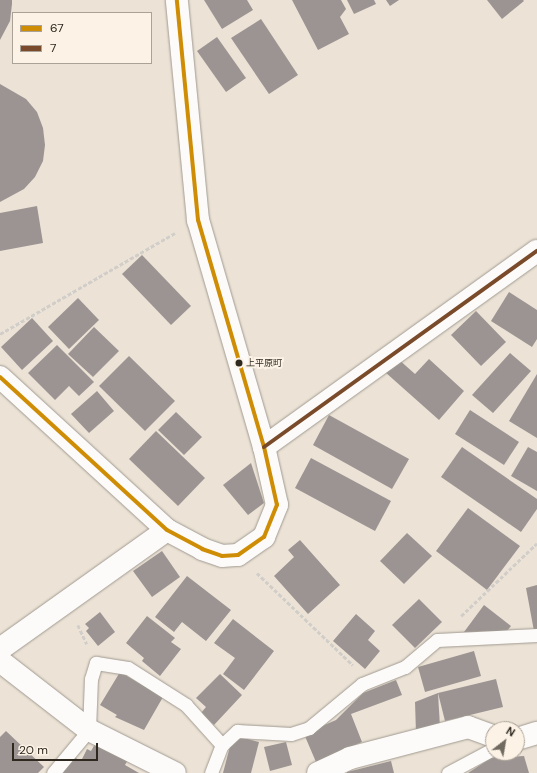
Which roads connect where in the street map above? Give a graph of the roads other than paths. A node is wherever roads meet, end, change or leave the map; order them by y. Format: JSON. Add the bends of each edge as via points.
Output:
{"nodes":[{"id":1,"x":177,"y":0,"type":"edge"},
{"id":2,"x":537,"y":251,"type":"edge"},
{"id":3,"x":0,"y":377,"type":"edge"},
{"id":4,"x":264,"y":447,"type":"junction"},
{"id":5,"x":167,"y":530,"type":"junction"},
{"id":6,"x":537,"y":635,"type":"edge"},
{"id":7,"x":0,"y":649,"type":"edge"},
{"id":8,"x":0,"y":661,"type":"edge"},
{"id":9,"x":89,"y":730,"type":"junction"},
{"id":10,"x":485,"y":733,"type":"edge"},
{"id":11,"x":537,"y":733,"type":"edge"},
{"id":12,"x":525,"y":737,"type":"edge"},
{"id":13,"x":222,"y":744,"type":"junction"},
{"id":14,"x":485,"y":753,"type":"edge"},
{"id":15,"x":53,"y":773,"type":"edge"},
{"id":16,"x":175,"y":773,"type":"edge"},
{"id":17,"x":211,"y":773,"type":"edge"},
{"id":18,"x":318,"y":773,"type":"edge"},
{"id":19,"x":448,"y":773,"type":"edge"}],
"edges":[{"from":1,"to":4,"type":"street","via":[[198,220]]},
{"from":2,"to":4,"type":"street"},
{"from":3,"to":5,"type":"street"},
{"from":4,"to":5,"type":"street","via":[[277,505],[264,537],[238,555],[222,556]]},
{"from":5,"to":7,"type":"street"},
{"from":6,"to":13,"type":"lane","via":[[437,640],[405,666],[369,681],[309,728],[291,734],[237,731]]},
{"from":8,"to":9,"type":"street"},
{"from":9,"to":13,"type":"lane","via":[[91,679],[96,663],[128,668],[186,705]]},
{"from":9,"to":15,"type":"lane"},
{"from":9,"to":16,"type":"street"},
{"from":10,"to":18,"type":"street","via":[[468,728],[350,758]]},
{"from":11,"to":12,"type":"street"},
{"from":13,"to":17,"type":"lane"},
{"from":14,"to":19,"type":"lane"}]}
